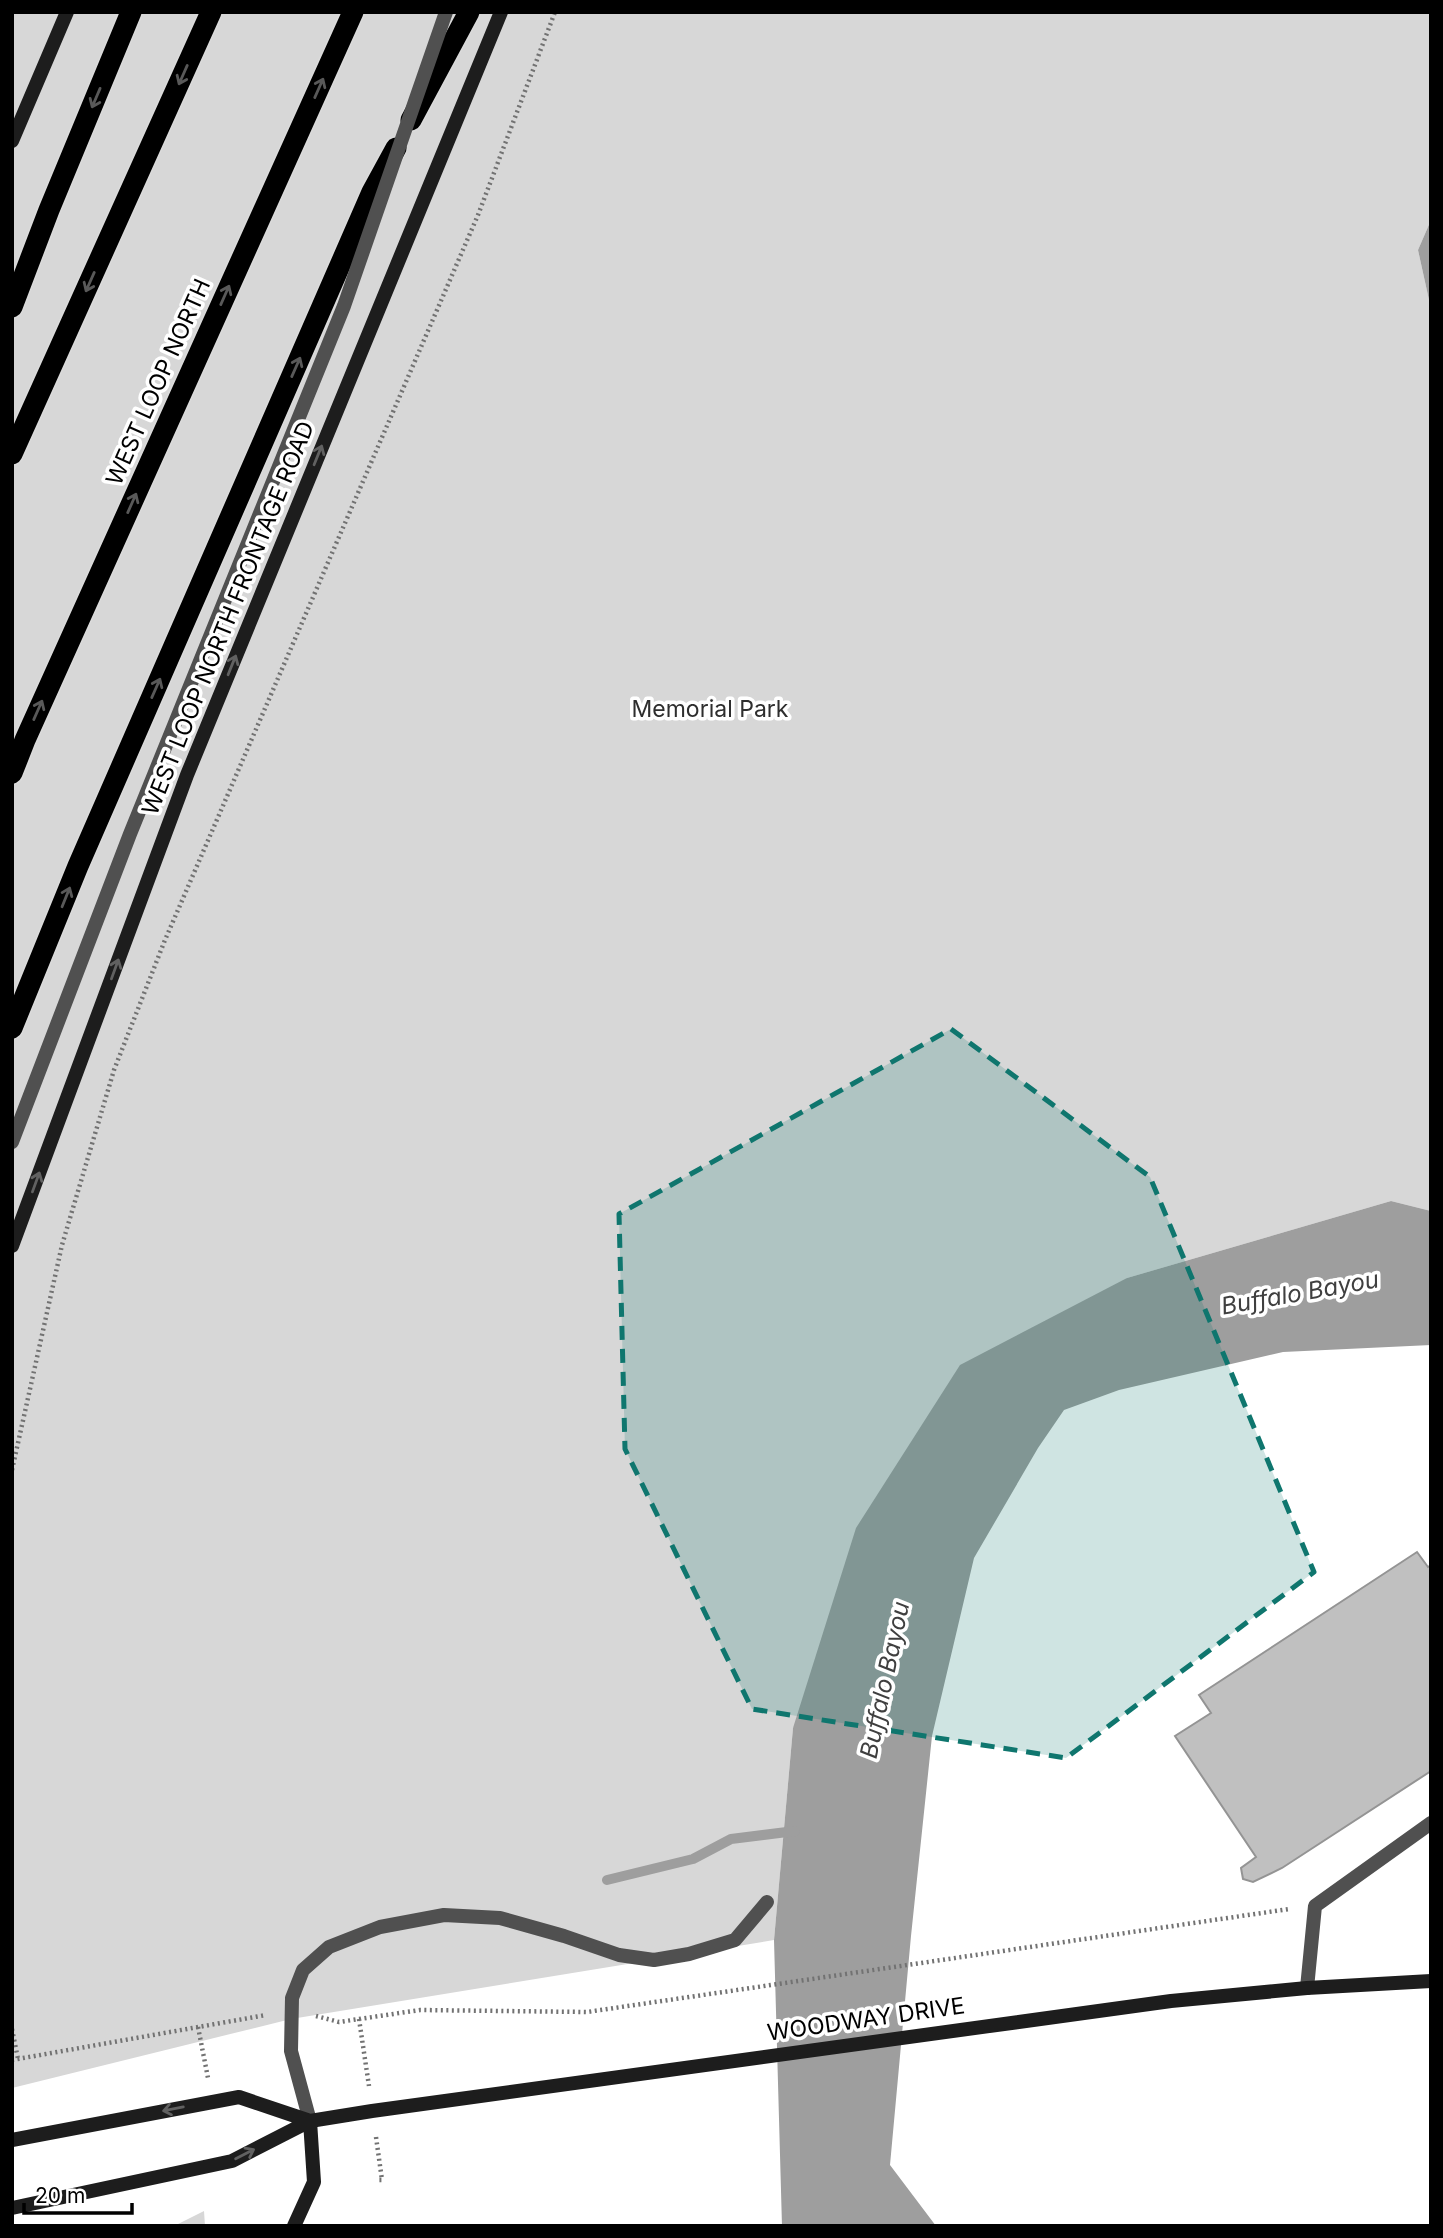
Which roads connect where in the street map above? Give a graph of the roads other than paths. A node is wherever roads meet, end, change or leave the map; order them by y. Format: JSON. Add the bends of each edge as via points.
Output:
{"nodes":[{"id":1,"x":67,"y":12,"type":"edge"},
{"id":2,"x":131,"y":12,"type":"edge"},
{"id":3,"x":211,"y":12,"type":"edge"},
{"id":4,"x":353,"y":12,"type":"edge"},
{"id":5,"x":446,"y":12,"type":"edge"},
{"id":6,"x":469,"y":12,"type":"edge"},
{"id":7,"x":501,"y":12,"type":"edge"},
{"id":8,"x":12,"y":141,"type":"edge"},
{"id":9,"x":12,"y":307,"type":"edge"},
{"id":10,"x":12,"y":454,"type":"edge"},
{"id":11,"x":12,"y":773,"type":"edge"},
{"id":12,"x":12,"y":1028,"type":"edge"},
{"id":13,"x":12,"y":1142,"type":"edge"},
{"id":14,"x":12,"y":1246,"type":"edge"},
{"id":15,"x":1431,"y":1823,"type":"edge"},
{"id":16,"x":767,"y":1902,"type":"dead end"},
{"id":17,"x":1431,"y":1982,"type":"edge"},
{"id":18,"x":1307,"y":1988,"type":"junction"},
{"id":19,"x":310,"y":2121,"type":"junction"},
{"id":20,"x":16,"y":2138,"type":"edge"},
{"id":21,"x":12,"y":2208,"type":"edge"},
{"id":22,"x":294,"y":2226,"type":"edge"}],
"edges":[{"from":1,"to":8,"type":"main road"},
{"from":2,"to":9,"type":"highway","one_way":true},
{"from":3,"to":10,"type":"highway","one_way":true},
{"from":11,"to":4,"type":"highway","name":"WEST LOOP NORTH","one_way":true},
{"from":5,"to":13,"type":"lane","bridge":true,"via":[[344,306],[130,834]]},
{"from":12,"to":6,"type":"highway","one_way":true,"via":[[372,192]]},
{"from":14,"to":7,"type":"main road","name":"WEST LOOP NORTH FRONTAGE ROAD","one_way":true,"via":[[187,775]]},
{"from":15,"to":18,"type":"lane","via":[[1315,1906]]},
{"from":16,"to":19,"type":"lane","via":[[736,1940],[654,1960],[619,1955],[500,1918],[444,1915],[380,1927],[328,1947],[303,1970],[292,1998],[292,2051]]},
{"from":17,"to":18,"type":"main road","name":"WOODWAY DRIVE"},
{"from":18,"to":19,"type":"main road","name":"WOODWAY DRIVE","via":[[1171,2001]]},
{"from":19,"to":20,"type":"main road","name":"WOODWAY DRIVE","one_way":true,"via":[[239,2097]]},
{"from":21,"to":19,"type":"main road","name":"WOODWAY DRIVE","one_way":true,"via":[[232,2161]]},
{"from":19,"to":22,"type":"main road","via":[[314,2182]]}]}
